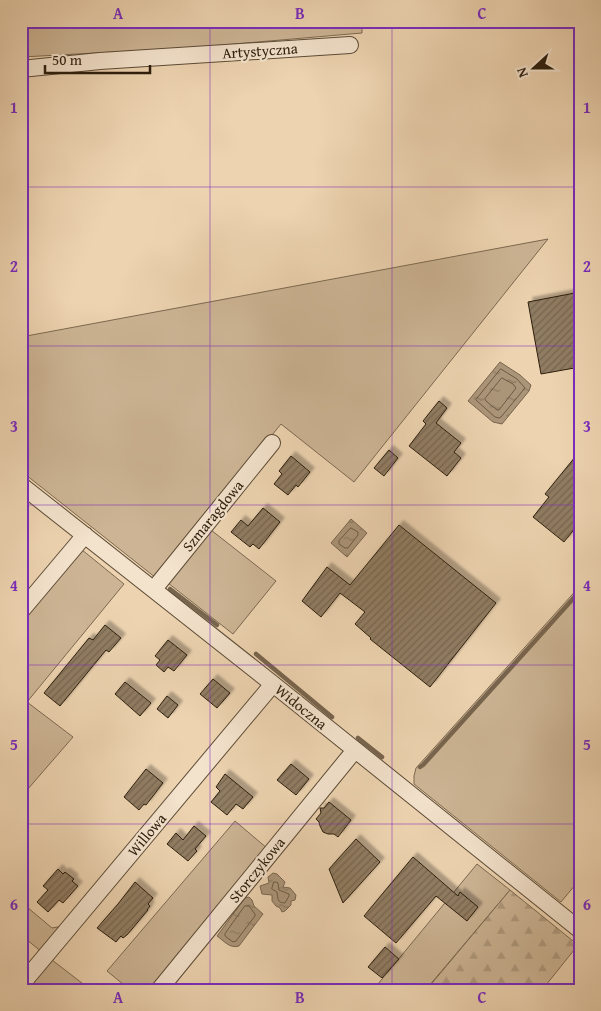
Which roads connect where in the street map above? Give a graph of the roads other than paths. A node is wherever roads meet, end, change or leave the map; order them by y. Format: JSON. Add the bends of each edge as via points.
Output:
{"nodes":[{"id":1,"x":350,"y":45,"type":"dead end"},
{"id":2,"x":21,"y":69,"type":"edge"},
{"id":3,"x":272,"y":443,"type":"dead end"},
{"id":4,"x":21,"y":485,"type":"edge"},
{"id":5,"x":84,"y":535,"type":"junction"},
{"id":6,"x":154,"y":590,"type":"junction"},
{"id":7,"x":21,"y":611,"type":"edge"},
{"id":8,"x":273,"y":684,"type":"junction"},
{"id":9,"x":355,"y":750,"type":"junction"},
{"id":10,"x":580,"y":930,"type":"edge"},
{"id":11,"x":21,"y":985,"type":"edge"},
{"id":12,"x":159,"y":990,"type":"edge"}],
"edges":[{"from":1,"to":2,"type":"street","name":"Artystyczna"},
{"from":3,"to":6,"type":"street","name":"Szmaragdowa"},
{"from":4,"to":5,"type":"street","name":"Widoczna"},
{"from":5,"to":6,"type":"street","name":"Widoczna"},
{"from":5,"to":7,"type":"street"},
{"from":6,"to":8,"type":"street","name":"Widoczna"},
{"from":8,"to":9,"type":"street","name":"Widoczna"},
{"from":8,"to":11,"type":"street","name":"Willowa"},
{"from":9,"to":10,"type":"street","name":"Widoczna"},
{"from":9,"to":12,"type":"street","name":"Storczykowa"}]}
